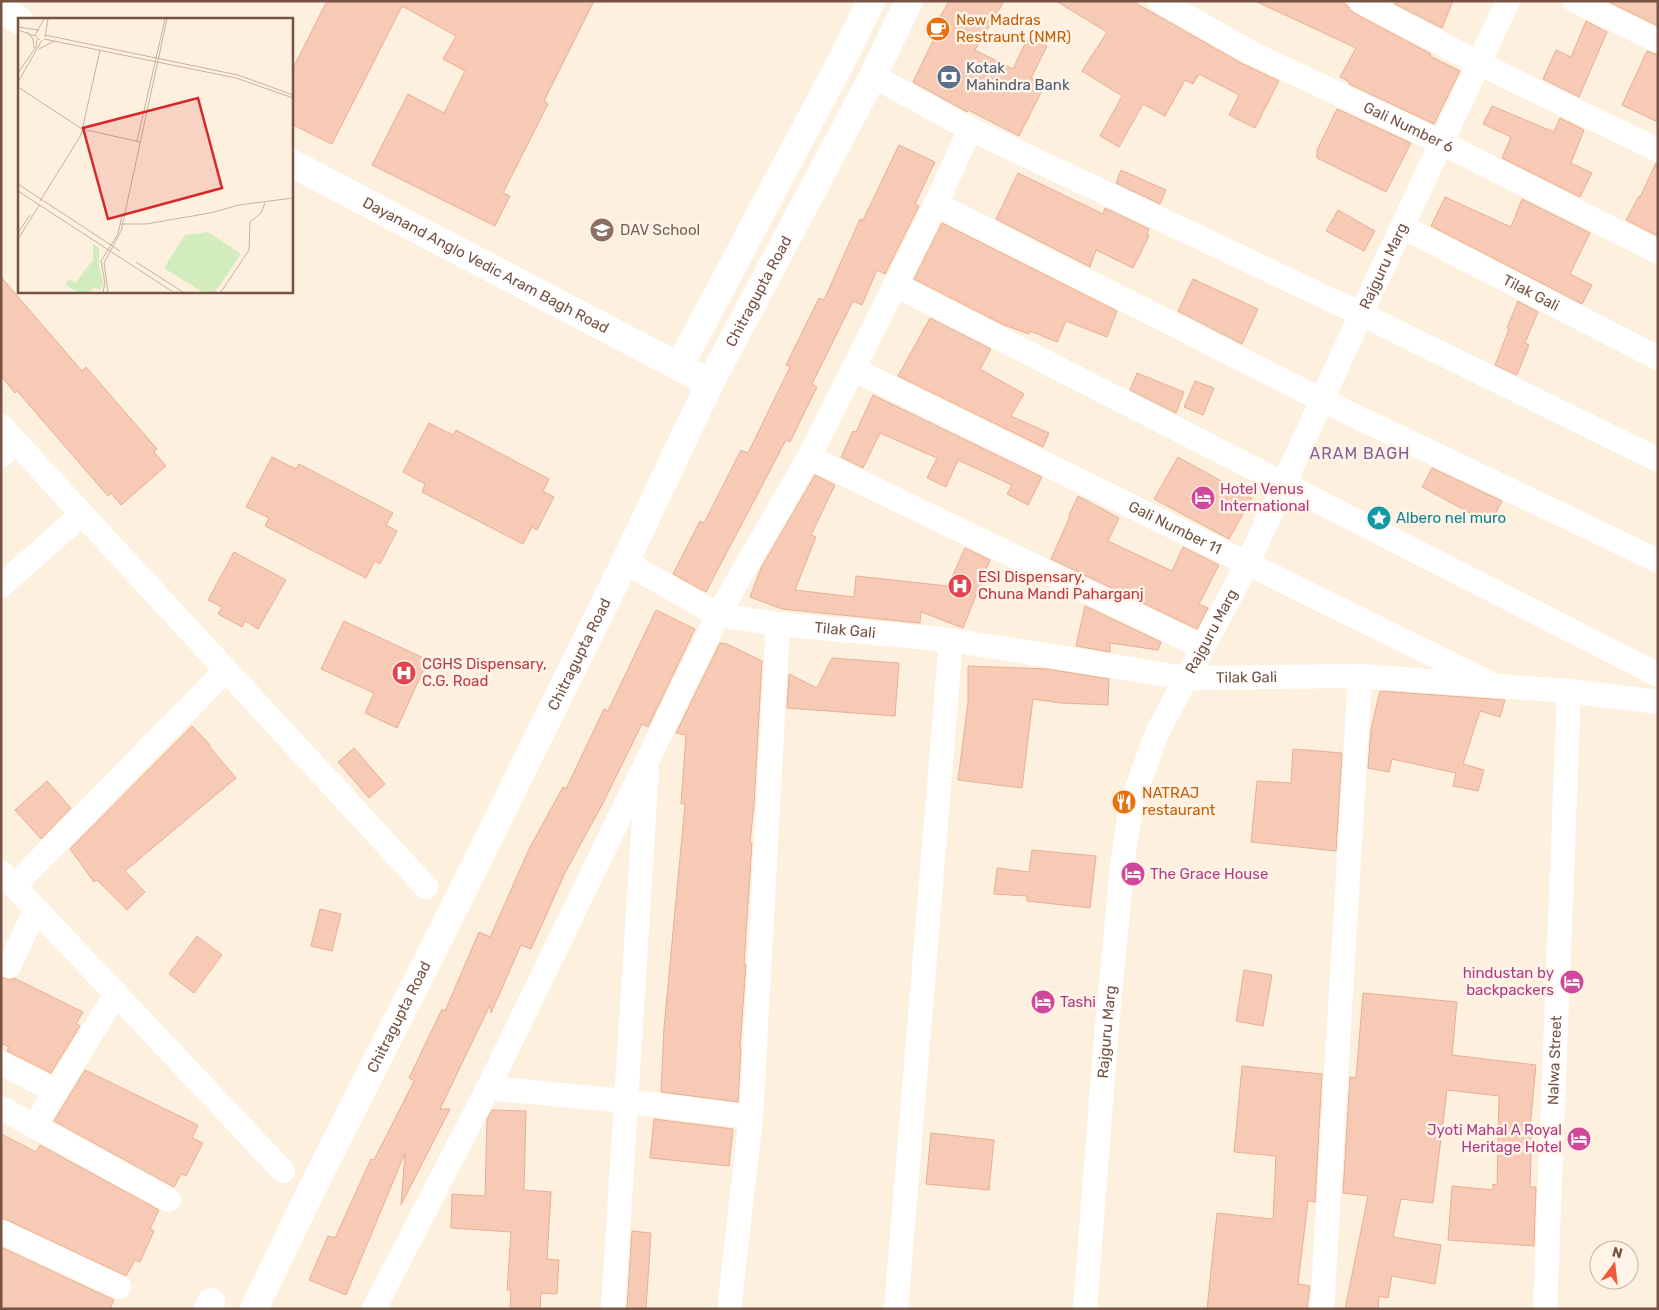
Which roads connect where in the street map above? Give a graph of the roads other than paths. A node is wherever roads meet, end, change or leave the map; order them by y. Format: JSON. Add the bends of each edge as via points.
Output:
{"nodes":[{"id":1,"x":871,"y":1,"type":"edge"},
{"id":2,"x":909,"y":1,"type":"edge"},
{"id":3,"x":1160,"y":1,"type":"edge"},
{"id":4,"x":1360,"y":1,"type":"edge"},
{"id":5,"x":1508,"y":1,"type":"edge"},
{"id":6,"x":1575,"y":1,"type":"edge"},
{"id":7,"x":1,"y":10,"type":"edge"},
{"id":8,"x":18,"y":19,"type":"edge"},
{"id":9,"x":1658,"y":41,"type":"edge"},
{"id":10,"x":1478,"y":63,"type":"junction"},
{"id":11,"x":873,"y":76,"type":"junction"},
{"id":12,"x":970,"y":129,"type":"junction"},
{"id":13,"x":1442,"y":143,"type":"junction"},
{"id":14,"x":1658,"y":150,"type":"edge"},
{"id":15,"x":292,"y":164,"type":"edge"},
{"id":16,"x":936,"y":204,"type":"junction"},
{"id":17,"x":1403,"y":227,"type":"junction"},
{"id":18,"x":1658,"y":252,"type":"edge"},
{"id":19,"x":895,"y":285,"type":"junction"},
{"id":20,"x":1362,"y":314,"type":"junction"},
{"id":21,"x":1658,"y":358,"type":"edge"},
{"id":22,"x":679,"y":367,"type":"junction"},
{"id":23,"x":853,"y":369,"type":"junction"},
{"id":24,"x":710,"y":383,"type":"junction"},
{"id":25,"x":1322,"y":400,"type":"junction"},
{"id":26,"x":6,"y":442,"type":"edge"},
{"id":27,"x":809,"y":457,"type":"junction"},
{"id":28,"x":1658,"y":460,"type":"edge"},
{"id":29,"x":1285,"y":484,"type":"junction"},
{"id":30,"x":82,"y":514,"type":"junction"},
{"id":31,"x":1658,"y":561,"type":"edge"},
{"id":32,"x":625,"y":562,"type":"junction"},
{"id":33,"x":1248,"y":563,"type":"junction"},
{"id":34,"x":1,"y":586,"type":"edge"},
{"id":35,"x":718,"y":615,"type":"junction"},
{"id":36,"x":778,"y":624,"type":"junction"},
{"id":37,"x":951,"y":640,"type":"junction"},
{"id":38,"x":1202,"y":647,"type":"junction"},
{"id":39,"x":226,"y":670,"type":"junction"},
{"id":40,"x":1658,"y":674,"type":"edge"},
{"id":41,"x":1360,"y":676,"type":"junction"},
{"id":42,"x":1186,"y":678,"type":"junction"},
{"id":43,"x":1497,"y":686,"type":"junction"},
{"id":44,"x":1569,"y":691,"type":"junction"},
{"id":45,"x":1658,"y":702,"type":"edge"},
{"id":46,"x":648,"y":758,"type":"junction"},
{"id":47,"x":8,"y":879,"type":"edge"},
{"id":48,"x":426,"y":887,"type":"dead end"},
{"id":49,"x":36,"y":909,"type":"junction"},
{"id":50,"x":9,"y":966,"type":"dead end"},
{"id":51,"x":116,"y":994,"type":"junction"},
{"id":52,"x":1,"y":1063,"type":"edge"},
{"id":53,"x":488,"y":1088,"type":"junction"},
{"id":54,"x":55,"y":1092,"type":"junction"},
{"id":55,"x":625,"y":1101,"type":"junction"},
{"id":56,"x":1,"y":1108,"type":"edge"},
{"id":57,"x":751,"y":1117,"type":"junction"},
{"id":58,"x":35,"y":1125,"type":"junction"},
{"id":59,"x":283,"y":1171,"type":"dead end"},
{"id":60,"x":169,"y":1200,"type":"dead end"},
{"id":61,"x":1,"y":1232,"type":"edge"},
{"id":62,"x":118,"y":1287,"type":"dead end"},
{"id":63,"x":254,"y":1309,"type":"edge"},
{"id":64,"x":374,"y":1309,"type":"edge"},
{"id":65,"x":613,"y":1309,"type":"edge"},
{"id":66,"x":729,"y":1309,"type":"edge"},
{"id":67,"x":896,"y":1309,"type":"edge"},
{"id":68,"x":1085,"y":1309,"type":"edge"},
{"id":69,"x":1322,"y":1309,"type":"edge"},
{"id":70,"x":1545,"y":1309,"type":"edge"}],
"edges":[{"from":1,"to":22,"type":"street"},
{"from":2,"to":11,"type":"street","name":"Chitragupta Road"},
{"from":3,"to":13,"type":"street","name":"Gali Number 6","via":[[1248,51]]},
{"from":4,"to":10,"type":"street"},
{"from":5,"to":10,"type":"street","name":"Rajguru Marg"},
{"from":6,"to":9,"type":"street"},
{"from":7,"to":8,"type":"street"},
{"from":10,"to":13,"type":"street","name":"Rajguru Marg"},
{"from":10,"to":14,"type":"street"},
{"from":11,"to":12,"type":"street"},
{"from":11,"to":24,"type":"street","name":"Chitragupta Road"},
{"from":12,"to":16,"type":"street"},
{"from":12,"to":20,"type":"street"},
{"from":13,"to":17,"type":"street","name":"Rajguru Marg"},
{"from":13,"to":18,"type":"street","name":"Gali Number 6"},
{"from":15,"to":22,"type":"street","name":"Dayanand Anglo Vedic Aram Bagh Road"},
{"from":16,"to":19,"type":"street"},
{"from":16,"to":25,"type":"street"},
{"from":17,"to":20,"type":"street","name":"Rajguru Marg"},
{"from":17,"to":21,"type":"street","name":"Tilak Gali"},
{"from":19,"to":23,"type":"street"},
{"from":19,"to":29,"type":"street"},
{"from":20,"to":25,"type":"street","name":"Rajguru Marg"},
{"from":20,"to":28,"type":"street"},
{"from":22,"to":24,"type":"street","name":"Dayanand Anglo Vedic Aram Bagh Road"},
{"from":23,"to":27,"type":"street"},
{"from":23,"to":33,"type":"street","name":"Gali Number 11"},
{"from":24,"to":32,"type":"street","name":"Chitragupta Road"},
{"from":25,"to":29,"type":"street","name":"Rajguru Marg"},
{"from":25,"to":31,"type":"street"},
{"from":26,"to":30,"type":"street"},
{"from":27,"to":35,"type":"street"},
{"from":27,"to":38,"type":"street"},
{"from":29,"to":33,"type":"street","name":"Rajguru Marg"},
{"from":29,"to":40,"type":"street"},
{"from":30,"to":34,"type":"street"},
{"from":30,"to":39,"type":"street"},
{"from":32,"to":35,"type":"street"},
{"from":32,"to":63,"type":"street","name":"Chitragupta Road"},
{"from":33,"to":38,"type":"street","name":"Rajguru Marg"},
{"from":33,"to":43,"type":"street","name":"Gali Number 11"},
{"from":35,"to":36,"type":"street","name":"Tilak Gali"},
{"from":35,"to":46,"type":"street"},
{"from":36,"to":37,"type":"street","name":"Tilak Gali"},
{"from":36,"to":57,"type":"street"},
{"from":37,"to":42,"type":"street","name":"Tilak Gali"},
{"from":37,"to":67,"type":"street"},
{"from":38,"to":42,"type":"street","name":"Rajguru Marg"},
{"from":39,"to":47,"type":"street"},
{"from":39,"to":48,"type":"street"},
{"from":41,"to":42,"type":"street","name":"Tilak Gali"},
{"from":41,"to":43,"type":"street","name":"Tilak Gali"},
{"from":41,"to":69,"type":"street"},
{"from":42,"to":68,"type":"street","name":"Rajguru Marg","via":[[1157,734],[1131,805],[1109,1009]]},
{"from":43,"to":44,"type":"street","name":"Tilak Gali"},
{"from":44,"to":45,"type":"street","name":"Tilak Gali"},
{"from":44,"to":70,"type":"street","name":"Nalwa Street"},
{"from":46,"to":53,"type":"street"},
{"from":46,"to":55,"type":"street"},
{"from":47,"to":49,"type":"street"},
{"from":49,"to":50,"type":"street"},
{"from":49,"to":51,"type":"street"},
{"from":51,"to":54,"type":"street"},
{"from":51,"to":59,"type":"street"},
{"from":52,"to":54,"type":"street"},
{"from":53,"to":55,"type":"street"},
{"from":53,"to":64,"type":"street"},
{"from":54,"to":58,"type":"street"},
{"from":55,"to":57,"type":"street"},
{"from":55,"to":65,"type":"street"},
{"from":56,"to":58,"type":"street"},
{"from":57,"to":66,"type":"street"},
{"from":58,"to":60,"type":"street"},
{"from":61,"to":62,"type":"street"}]}
